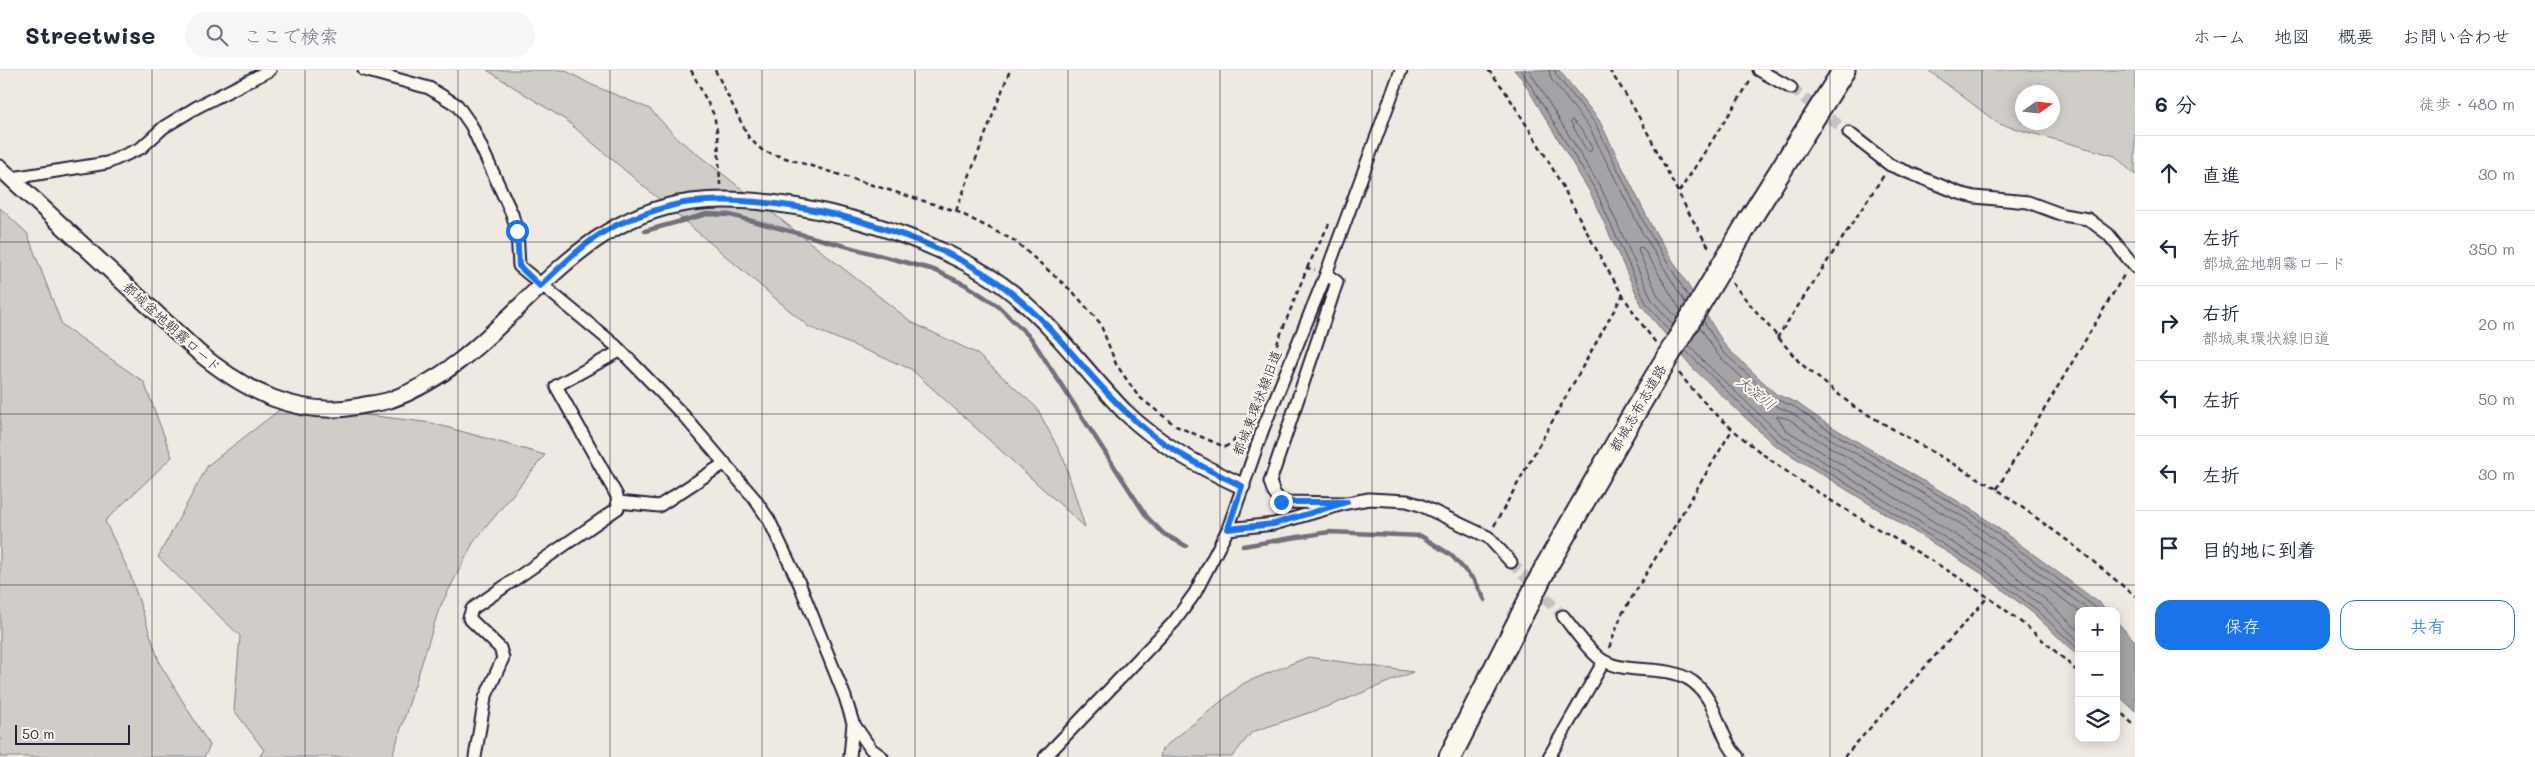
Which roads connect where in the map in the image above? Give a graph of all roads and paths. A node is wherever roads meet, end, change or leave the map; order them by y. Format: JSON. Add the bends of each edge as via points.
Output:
{"nodes":[{"id":1,"x":270,"y":70,"type":"edge"},
{"id":2,"x":364,"y":70,"type":"edge"},
{"id":3,"x":692,"y":70,"type":"edge"},
{"id":4,"x":715,"y":70,"type":"edge"},
{"id":5,"x":1010,"y":70,"type":"edge"},
{"id":6,"x":1401,"y":70,"type":"edge"},
{"id":7,"x":1488,"y":70,"type":"edge"},
{"id":8,"x":1609,"y":70,"type":"edge"},
{"id":9,"x":1844,"y":70,"type":"edge"},
{"id":10,"x":1756,"y":74,"type":"edge"},
{"id":11,"x":1791,"y":88,"type":"tunnel mouth"},
{"id":12,"x":1849,"y":133,"type":"tunnel mouth"},
{"id":13,"x":1890,"y":165,"type":"junction"},
{"id":14,"x":0,"y":168,"type":"edge"},
{"id":15,"x":12,"y":178,"type":"junction"},
{"id":16,"x":1679,"y":192,"type":"junction"},
{"id":17,"x":720,"y":200,"type":"junction"},
{"id":18,"x":956,"y":211,"type":"junction"},
{"id":19,"x":1712,"y":252,"type":"dead end"},
{"id":20,"x":2133,"y":265,"type":"edge"},
{"id":21,"x":1326,"y":274,"type":"junction"},
{"id":22,"x":1728,"y":277,"type":"dead end"},
{"id":23,"x":540,"y":286,"type":"junction"},
{"id":24,"x":1777,"y":338,"type":"junction"},
{"id":25,"x":620,"y":350,"type":"junction"},
{"id":26,"x":725,"y":463,"type":"junction"},
{"id":27,"x":1242,"y":486,"type":"junction"},
{"id":28,"x":1997,"y":489,"type":"junction"},
{"id":29,"x":618,"y":502,"type":"junction"},
{"id":30,"x":1347,"y":502,"type":"junction"},
{"id":31,"x":1228,"y":529,"type":"junction"},
{"id":32,"x":1488,"y":537,"type":"junction"},
{"id":33,"x":1511,"y":562,"type":"tunnel mouth"},
{"id":34,"x":2135,"y":596,"type":"edge"},
{"id":35,"x":1988,"y":598,"type":"junction"},
{"id":36,"x":1563,"y":616,"type":"tunnel mouth"},
{"id":37,"x":1604,"y":661,"type":"junction"},
{"id":38,"x":2075,"y":670,"type":"edge"},
{"id":39,"x":2120,"y":712,"type":"edge"},
{"id":40,"x":853,"y":723,"type":"junction"},
{"id":41,"x":2135,"y":726,"type":"edge"},
{"id":42,"x":475,"y":757,"type":"edge"},
{"id":43,"x":850,"y":757,"type":"edge"},
{"id":44,"x":882,"y":757,"type":"edge"},
{"id":45,"x":1045,"y":757,"type":"edge"},
{"id":46,"x":1450,"y":757,"type":"edge"},
{"id":47,"x":1549,"y":757,"type":"edge"},
{"id":48,"x":1738,"y":757,"type":"edge"},
{"id":49,"x":1844,"y":757,"type":"edge"}],
"edges":[{"from":1,"to":15,"type":"street","via":[[172,122],[141,148],[107,163]]},
{"from":2,"to":23,"type":"street","via":[[429,88],[457,105],[471,125],[512,214],[517,231],[519,266]]},
{"from":3,"to":17,"type":"path","via":[[714,115],[718,136]]},
{"from":4,"to":18,"type":"path","via":[[749,138],[762,151]]},
{"from":5,"to":18,"type":"path"},
{"from":6,"to":21,"type":"street","name":"都城東環状線旧道"},
{"from":7,"to":32,"type":"path","via":[[1500,82],[1560,179],[1622,296]]},
{"from":8,"to":16,"type":"path","via":[[1648,131]]},
{"from":9,"to":46,"type":"highway","name":"都城志布志道路","bridge":true,"via":[[1636,410],[1546,567]]},
{"from":10,"to":11,"type":"street"},
{"from":10,"to":16,"type":"path"},
{"from":12,"to":13,"type":"street"},
{"from":13,"to":20,"type":"street","via":[[1959,193],[2028,202],[2063,215],[2088,219],[2108,234]]},
{"from":13,"to":24,"type":"path"},
{"from":14,"to":15,"type":"street","name":"都城盆地朝霧ロード"},
{"from":15,"to":23,"type":"street","name":"都城盆地朝霧ロード","via":[[225,375],[263,396],[289,404],[315,409],[346,409],[388,401],[413,390],[442,374]]},
{"from":16,"to":19,"type":"path"},
{"from":17,"to":23,"type":"street","name":"都城盆地朝霧ロード","via":[[690,202],[620,224],[578,250]]},
{"from":17,"to":27,"type":"street","name":"都城盆地朝霧ロード","via":[[797,207],[855,221],[909,236],[964,261],[1019,299],[1044,322],[1124,411],[1160,441],[1199,466]]},
{"from":18,"to":21,"type":"path","via":[[1015,242],[1074,293],[1100,323],[1116,364],[1138,396],[1176,426],[1225,447],[1233,442],[1244,426],[1307,268]]},
{"from":20,"to":28,"type":"path"},
{"from":21,"to":27,"type":"street","name":"都城東環状線旧道"},
{"from":21,"to":30,"type":"street","via":[[1338,282],[1270,482],[1281,502]]},
{"from":22,"to":24,"type":"path"},
{"from":23,"to":25,"type":"street"},
{"from":24,"to":28,"type":"path","via":[[1800,363],[1854,406]]},
{"from":25,"to":26,"type":"street"},
{"from":25,"to":29,"type":"street","via":[[556,386]]},
{"from":26,"to":29,"type":"street","via":[[659,506]]},
{"from":26,"to":40,"type":"street","via":[[769,520],[800,585]]},
{"from":27,"to":31,"type":"street","name":"都城東環状線旧道"},
{"from":28,"to":34,"type":"path"},
{"from":29,"to":42,"type":"street","via":[[618,508],[472,609],[469,618],[500,648],[503,658],[485,698]]},
{"from":30,"to":31,"type":"street","via":[[1274,524]]},
{"from":30,"to":32,"type":"street","via":[[1369,499],[1407,501]]},
{"from":31,"to":45,"type":"street","name":"都城東環状線旧道","via":[[1195,593],[1174,622]]},
{"from":32,"to":33,"type":"street"},
{"from":35,"to":37,"type":"path","via":[[1792,476],[1732,430],[1622,614]]},
{"from":35,"to":38,"type":"path"},
{"from":35,"to":49,"type":"path"},
{"from":36,"to":37,"type":"street"},
{"from":37,"to":47,"type":"street"},
{"from":37,"to":48,"type":"street","via":[[1622,667],[1675,672],[1691,681],[1710,702],[1728,746]]},
{"from":39,"to":41,"type":"path"},
{"from":40,"to":43,"type":"street"},
{"from":40,"to":44,"type":"street","via":[[871,749]]}]}
